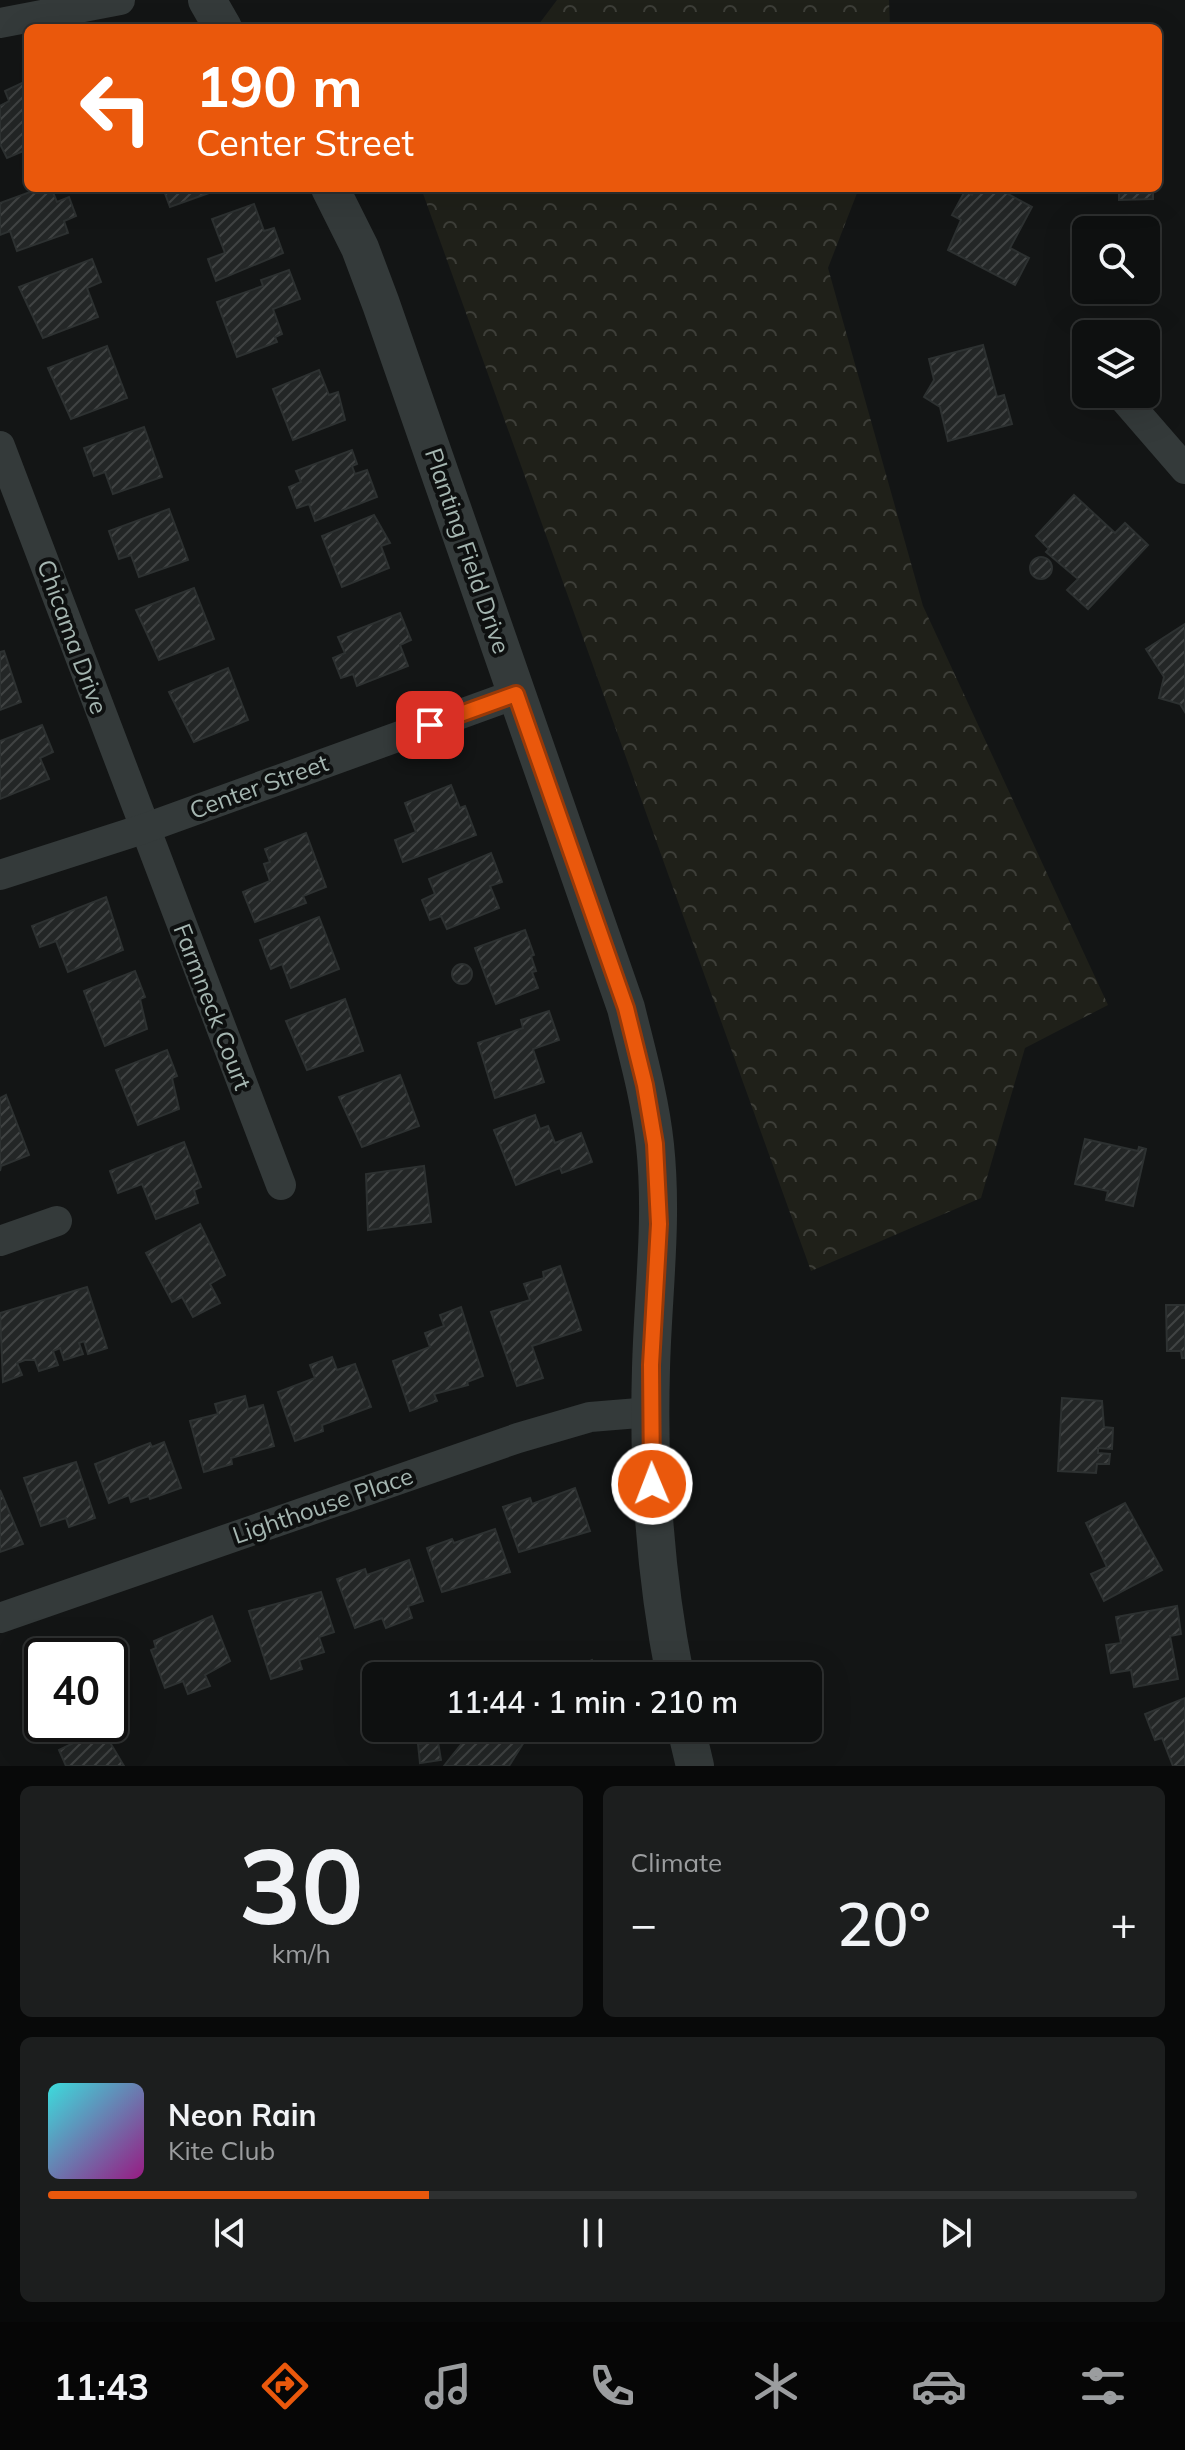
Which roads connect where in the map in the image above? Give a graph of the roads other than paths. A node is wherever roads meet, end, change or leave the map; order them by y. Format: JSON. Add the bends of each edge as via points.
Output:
{"nodes":[{"id":1,"x":120,"y":0,"type":"edge"},
{"id":2,"x":207,"y":0,"type":"edge"},
{"id":3,"x":0,"y":23,"type":"edge"},
{"id":4,"x":221,"y":24,"type":"edge"},
{"id":5,"x":332,"y":192,"type":"edge"},
{"id":6,"x":1132,"y":408,"type":"edge"},
{"id":7,"x":0,"y":446,"type":"edge"},
{"id":8,"x":1185,"y":469,"type":"edge"},
{"id":9,"x":516,"y":694,"type":"junction"},
{"id":10,"x":143,"y":829,"type":"junction"},
{"id":11,"x":0,"y":875,"type":"edge"},
{"id":12,"x":281,"y":1185,"type":"dead end"},
{"id":13,"x":57,"y":1221,"type":"dead end"},
{"id":14,"x":0,"y":1241,"type":"edge"},
{"id":15,"x":651,"y":1412,"type":"junction"},
{"id":16,"x":0,"y":1618,"type":"edge"},
{"id":17,"x":673,"y":1662,"type":"edge"}],
"edges":[{"from":1,"to":3,"type":"street"},
{"from":2,"to":4,"type":"street"},
{"from":5,"to":9,"type":"street","name":"Planting Field Drive","via":[[381,304]]},
{"from":6,"to":8,"type":"street"},
{"from":7,"to":10,"type":"street","name":"Chicama Drive"},
{"from":9,"to":10,"type":"street","name":"Center Street"},
{"from":9,"to":15,"type":"street","name":"Planting Field Drive","via":[[626,1008],[645,1085],[655,1144],[659,1224]]},
{"from":10,"to":11,"type":"street","name":"Center Street"},
{"from":10,"to":12,"type":"street","name":"Farmneck Court"},
{"from":13,"to":14,"type":"street"},
{"from":15,"to":16,"type":"street","name":"Lighthouse Place","via":[[590,1417],[518,1438]]},
{"from":15,"to":17,"type":"street","name":"Planting Field Drive","via":[[660,1578]]}]}
